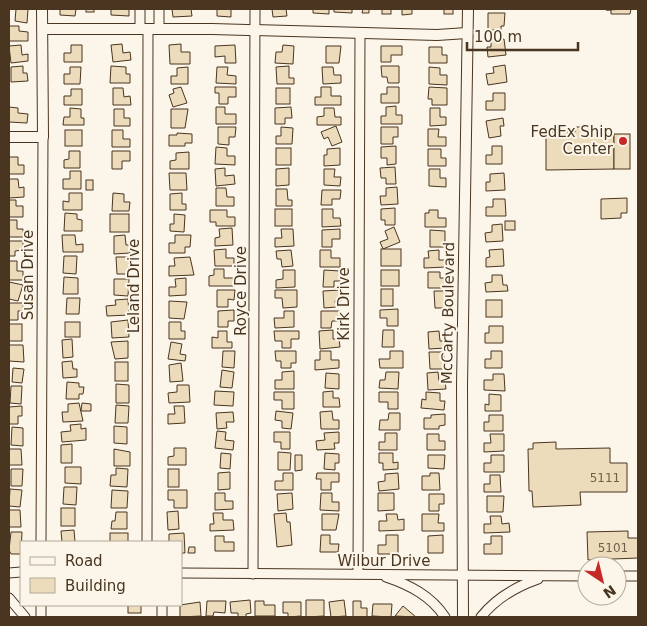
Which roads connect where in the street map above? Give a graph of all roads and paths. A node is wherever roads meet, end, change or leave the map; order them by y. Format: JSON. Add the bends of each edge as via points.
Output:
{"nodes":[{"id":1,"x":42,"y":9,"type":"edge"},
{"id":2,"x":140,"y":9,"type":"edge"},
{"id":3,"x":159,"y":9,"type":"edge"},
{"id":4,"x":255,"y":9,"type":"edge"},
{"id":5,"x":468,"y":9,"type":"edge"},
{"id":6,"x":44,"y":29,"type":"junction"},
{"id":7,"x":144,"y":29,"type":"junction"},
{"id":8,"x":159,"y":29,"type":"junction"},
{"id":9,"x":256,"y":30,"type":"junction"},
{"id":10,"x":360,"y":33,"type":"junction"},
{"id":11,"x":467,"y":33,"type":"junction"},
{"id":12,"x":9,"y":137,"type":"edge"},
{"id":13,"x":43,"y":137,"type":"junction"},
{"id":14,"x":41,"y":541,"type":"edge"},
{"id":15,"x":147,"y":541,"type":"edge"},
{"id":16,"x":182,"y":573,"type":"edge"},
{"id":17,"x":253,"y":574,"type":"junction"},
{"id":18,"x":358,"y":574,"type":"junction"},
{"id":19,"x":378,"y":575,"type":"junction"},
{"id":20,"x":463,"y":576,"type":"junction"},
{"id":21,"x":550,"y":576,"type":"junction"},
{"id":22,"x":577,"y":576,"type":"edge"},
{"id":23,"x":9,"y":598,"type":"edge"},
{"id":24,"x":25,"y":617,"type":"edge"},
{"id":25,"x":445,"y":617,"type":"edge"},
{"id":26,"x":463,"y":617,"type":"edge"},
{"id":27,"x":481,"y":617,"type":"edge"}],
"edges":[{"from":1,"to":6,"type":"main road","name":"Susan Drive"},
{"from":2,"to":7,"type":"street","name":"Leland Drive"},
{"from":3,"to":8,"type":"street"},
{"from":4,"to":9,"type":"street","name":"Royce Drive"},
{"from":5,"to":11,"type":"main road","name":"McCarty Boulevard"},
{"from":6,"to":7,"type":"main road"},
{"from":6,"to":13,"type":"main road","name":"Susan Drive"},
{"from":7,"to":8,"type":"main road"},
{"from":7,"to":15,"type":"street","name":"Leland Drive"},
{"from":8,"to":9,"type":"main road"},
{"from":9,"to":10,"type":"main road"},
{"from":9,"to":17,"type":"street","name":"Royce Drive"},
{"from":10,"to":11,"type":"main road"},
{"from":10,"to":18,"type":"street","name":"Kirk Drive"},
{"from":11,"to":20,"type":"main road","name":"McCarty Boulevard"},
{"from":12,"to":13,"type":"main road"},
{"from":13,"to":14,"type":"street","name":"Susan Drive"},
{"from":16,"to":17,"type":"street","name":"Wilbur Drive"},
{"from":17,"to":18,"type":"street","name":"Wilbur Drive"},
{"from":18,"to":19,"type":"street","name":"Wilbur Drive"},
{"from":19,"to":20,"type":"street","name":"Wilbur Drive"},
{"from":19,"to":25,"type":"street","via":[[416,590],[430,599]]},
{"from":20,"to":21,"type":"street","name":"Wilbur Drive"},
{"from":20,"to":26,"type":"main road","name":"McCarty Boulevard"},
{"from":21,"to":22,"type":"street","name":"Wilbur Drive"},
{"from":21,"to":27,"type":"street","via":[[514,589]]},
{"from":23,"to":24,"type":"street"}]}
